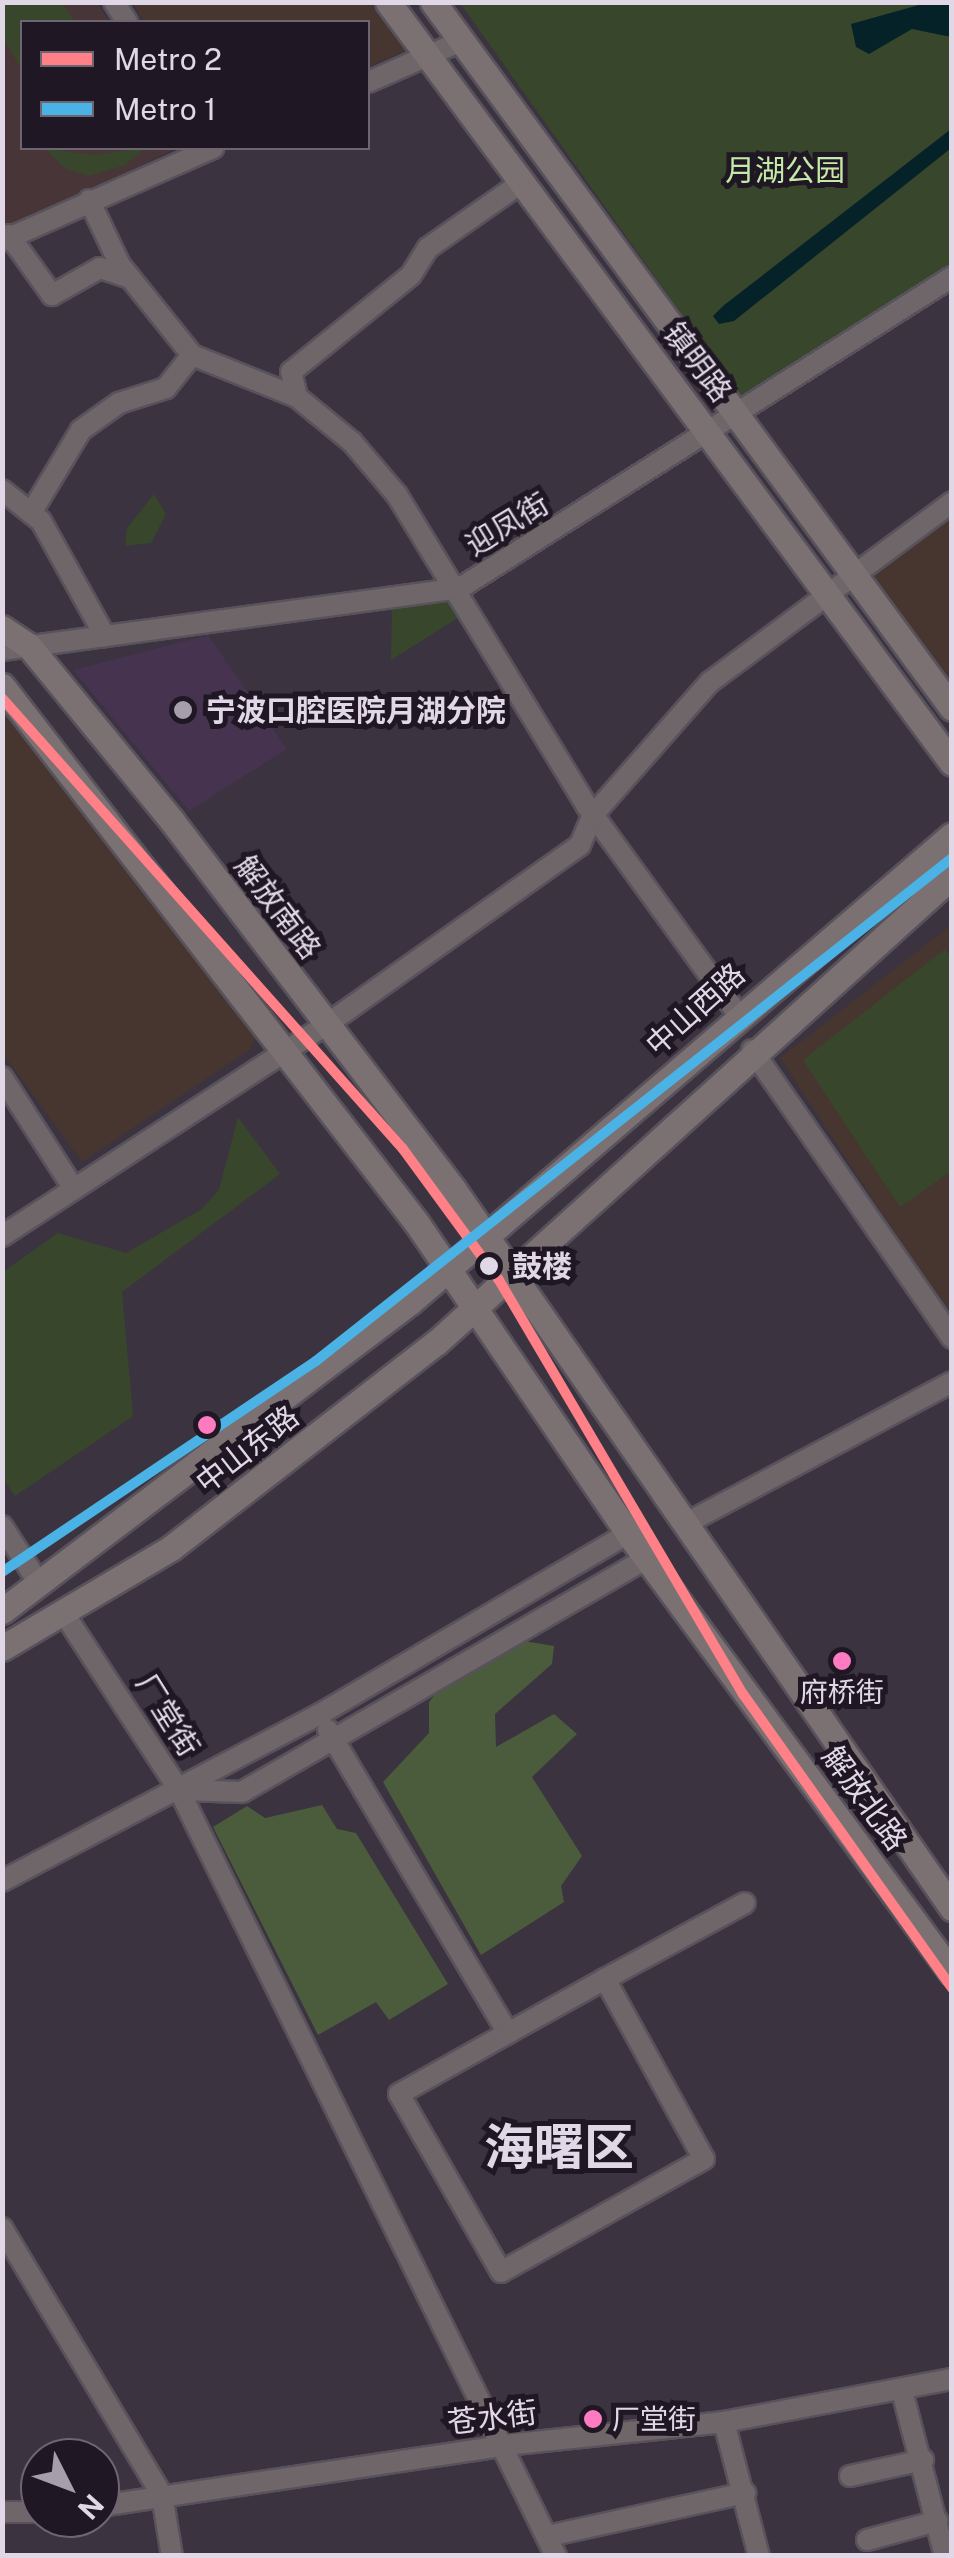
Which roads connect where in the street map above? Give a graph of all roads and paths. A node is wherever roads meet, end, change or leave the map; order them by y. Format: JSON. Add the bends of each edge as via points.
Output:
{"nodes":[{"id":1,"x":388,"y":2,"type":"edge"},
{"id":2,"x":433,"y":2,"type":"edge"},
{"id":3,"x":461,"y":40,"type":"junction"},
{"id":4,"x":428,"y":57,"type":"junction"},
{"id":5,"x":370,"y":81,"type":"edge"},
{"id":6,"x":202,"y":150,"type":"edge"},
{"id":7,"x":522,"y":183,"type":"junction"},
{"id":8,"x":90,"y":200,"type":"junction"},
{"id":9,"x":6,"y":238,"type":"edge"},
{"id":10,"x":952,"y":277,"type":"edge"},
{"id":11,"x":130,"y":278,"type":"junction"},
{"id":12,"x":192,"y":355,"type":"junction"},
{"id":13,"x":298,"y":397,"type":"junction"},
{"id":14,"x":736,"y":418,"type":"junction"},
{"id":15,"x":713,"y":435,"type":"junction"},
{"id":16,"x":2,"y":490,"type":"edge"},
{"id":17,"x":952,"y":502,"type":"edge"},
{"id":18,"x":31,"y":513,"type":"junction"},
{"id":19,"x":852,"y":574,"type":"junction"},
{"id":20,"x":460,"y":588,"type":"junction"},
{"id":21,"x":824,"y":592,"type":"junction"},
{"id":22,"x":2,"y":628,"type":"edge"},
{"id":23,"x":105,"y":636,"type":"junction"},
{"id":24,"x":28,"y":646,"type":"junction"},
{"id":25,"x":2,"y":650,"type":"edge"},
{"id":26,"x":2,"y":686,"type":"edge"},
{"id":27,"x":952,"y":708,"type":"edge"},
{"id":28,"x":952,"y":764,"type":"edge"},
{"id":29,"x":594,"y":814,"type":"junction"},
{"id":30,"x":952,"y":835,"type":"edge"},
{"id":31,"x":952,"y":876,"type":"edge"},
{"id":32,"x":738,"y":1014,"type":"junction"},
{"id":33,"x":326,"y":1025,"type":"junction"},
{"id":34,"x":752,"y":1050,"type":"junction"},
{"id":35,"x":286,"y":1052,"type":"junction"},
{"id":36,"x":2,"y":1077,"type":"edge"},
{"id":37,"x":74,"y":1189,"type":"junction"},
{"id":38,"x":2,"y":1236,"type":"edge"},
{"id":39,"x":487,"y":1238,"type":"junction"},
{"id":40,"x":450,"y":1269,"type":"junction"},
{"id":41,"x":513,"y":1276,"type":"junction"},
{"id":42,"x":476,"y":1309,"type":"junction"},
{"id":43,"x":952,"y":1338,"type":"edge"},
{"id":44,"x":952,"y":1382,"type":"edge"},
{"id":45,"x":685,"y":1524,"type":"junction"},
{"id":46,"x":2,"y":1526,"type":"edge"},
{"id":47,"x":628,"y":1533,"type":"junction"},
{"id":48,"x":647,"y":1558,"type":"junction"},
{"id":49,"x":40,"y":1585,"type":"junction"},
{"id":50,"x":2,"y":1611,"type":"edge"},
{"id":51,"x":63,"y":1612,"type":"junction"},
{"id":52,"x":2,"y":1648,"type":"edge"},
{"id":53,"x":320,"y":1714,"type":"junction"},
{"id":54,"x":333,"y":1740,"type":"junction"},
{"id":55,"x":179,"y":1790,"type":"junction"},
{"id":56,"x":2,"y":1881,"type":"edge"},
{"id":57,"x":745,"y":1903,"type":"dead end"},
{"id":58,"x":952,"y":1908,"type":"edge"},
{"id":59,"x":952,"y":1973,"type":"edge"},
{"id":60,"x":605,"y":1980,"type":"junction"},
{"id":61,"x":508,"y":2033,"type":"junction"},
{"id":62,"x":2,"y":2228,"type":"edge"},
{"id":63,"x":952,"y":2379,"type":"edge"},
{"id":64,"x":902,"y":2392,"type":"junction"},
{"id":65,"x":724,"y":2422,"type":"junction"},
{"id":66,"x":506,"y":2444,"type":"junction"},
{"id":67,"x":922,"y":2460,"type":"junction"},
{"id":68,"x":850,"y":2476,"type":"dead end"},
{"id":69,"x":745,"y":2492,"type":"junction"},
{"id":70,"x":162,"y":2495,"type":"junction"},
{"id":71,"x":120,"y":2502,"type":"edge"},
{"id":72,"x":937,"y":2521,"type":"junction"},
{"id":73,"x":867,"y":2540,"type":"dead end"},
{"id":74,"x":552,"y":2546,"type":"edge"},
{"id":75,"x":172,"y":2556,"type":"edge"},
{"id":76,"x":759,"y":2556,"type":"edge"},
{"id":77,"x":945,"y":2556,"type":"edge"}],
"edges":[{"from":1,"to":4,"type":"main road","name":"镇明路"},
{"from":2,"to":3,"type":"main road","name":"镇明路"},
{"from":3,"to":4,"type":"street"},
{"from":3,"to":14,"type":"main road","name":"镇明路"},
{"from":4,"to":5,"type":"street"},
{"from":4,"to":7,"type":"main road","name":"镇明路"},
{"from":6,"to":8,"type":"street"},
{"from":7,"to":13,"type":"street","via":[[428,248],[411,275],[291,372]]},
{"from":7,"to":15,"type":"main road","name":"镇明路"},
{"from":8,"to":9,"type":"street"},
{"from":8,"to":11,"type":"street"},
{"from":9,"to":11,"type":"street","via":[[52,294],[100,268]]},
{"from":10,"to":14,"type":"street","name":"迎凤街"},
{"from":11,"to":12,"type":"street"},
{"from":12,"to":13,"type":"street"},
{"from":12,"to":18,"type":"street","via":[[166,388],[119,403],[81,430]]},
{"from":13,"to":20,"type":"street","via":[[352,442]]},
{"from":14,"to":15,"type":"street","name":"迎凤街"},
{"from":14,"to":19,"type":"main road","name":"镇明路"},
{"from":15,"to":20,"type":"street","name":"迎凤街"},
{"from":15,"to":21,"type":"main road","name":"镇明路"},
{"from":16,"to":18,"type":"street"},
{"from":17,"to":19,"type":"street"},
{"from":18,"to":23,"type":"street"},
{"from":19,"to":21,"type":"street"},
{"from":19,"to":27,"type":"main road","name":"镇明路"},
{"from":20,"to":23,"type":"street","name":"迎凤街"},
{"from":20,"to":29,"type":"street"},
{"from":21,"to":28,"type":"main road","name":"镇明路"},
{"from":21,"to":29,"type":"street","via":[[710,682]]},
{"from":22,"to":24,"type":"main road","name":"解放南路"},
{"from":23,"to":24,"type":"street","name":"迎凤街"},
{"from":24,"to":25,"type":"street","name":"迎凤街"},
{"from":24,"to":33,"type":"main road","name":"解放南路"},
{"from":26,"to":35,"type":"main road"},
{"from":29,"to":32,"type":"street"},
{"from":29,"to":33,"type":"street","via":[[580,845]]},
{"from":30,"to":32,"type":"main road","name":"中山西路"},
{"from":31,"to":34,"type":"main road"},
{"from":32,"to":39,"type":"main road","name":"中山西路"},
{"from":33,"to":35,"type":"street"},
{"from":33,"to":39,"type":"main road","name":"解放南路"},
{"from":34,"to":41,"type":"main road"},
{"from":34,"to":43,"type":"street"},
{"from":35,"to":37,"type":"street"},
{"from":35,"to":40,"type":"main road"},
{"from":36,"to":37,"type":"street"},
{"from":37,"to":38,"type":"street"},
{"from":39,"to":40,"type":"main road","name":"中山东路"},
{"from":39,"to":41,"type":"main road","name":"解放北路"},
{"from":40,"to":42,"type":"main road","name":"解放北路"},
{"from":40,"to":49,"type":"main road","name":"中山东路"},
{"from":41,"to":42,"type":"main road","name":"中山东路"},
{"from":41,"to":45,"type":"main road","name":"解放北路"},
{"from":42,"to":47,"type":"main road","name":"解放北路"},
{"from":42,"to":51,"type":"main road","name":"中山东路","via":[[171,1548]]},
{"from":44,"to":45,"type":"street"},
{"from":45,"to":58,"type":"main road","name":"解放北路"},
{"from":46,"to":49,"type":"street"},
{"from":47,"to":48,"type":"main road","name":"解放北路"},
{"from":47,"to":53,"type":"street"},
{"from":48,"to":54,"type":"street"},
{"from":48,"to":59,"type":"main road","name":"解放北路"},
{"from":49,"to":50,"type":"main road","name":"中山东路"},
{"from":51,"to":52,"type":"main road","name":"中山东路"},
{"from":51,"to":55,"type":"street","name":"厂堂街"},
{"from":53,"to":54,"type":"street"},
{"from":53,"to":55,"type":"street"},
{"from":54,"to":55,"type":"street","via":[[242,1792]]},
{"from":54,"to":61,"type":"street"},
{"from":55,"to":56,"type":"street"},
{"from":55,"to":66,"type":"street","name":"厂堂街"},
{"from":57,"to":60,"type":"street"},
{"from":60,"to":61,"type":"street"},
{"from":60,"to":61,"type":"street","via":[[704,2159],[501,2272],[399,2094]]},
{"from":62,"to":70,"type":"street"},
{"from":63,"to":64,"type":"street","name":"苍水街"},
{"from":64,"to":65,"type":"street","name":"苍水街"},
{"from":64,"to":67,"type":"street"},
{"from":65,"to":66,"type":"street","name":"苍水街"},
{"from":65,"to":69,"type":"street"},
{"from":66,"to":70,"type":"street","name":"苍水街"},
{"from":66,"to":74,"type":"street","name":"厂堂街"},
{"from":67,"to":68,"type":"street"},
{"from":67,"to":72,"type":"street"},
{"from":69,"to":74,"type":"street"},
{"from":69,"to":76,"type":"street"},
{"from":70,"to":71,"type":"street","name":"苍水街"},
{"from":70,"to":75,"type":"street"},
{"from":72,"to":73,"type":"street"},
{"from":72,"to":77,"type":"street"}]}
